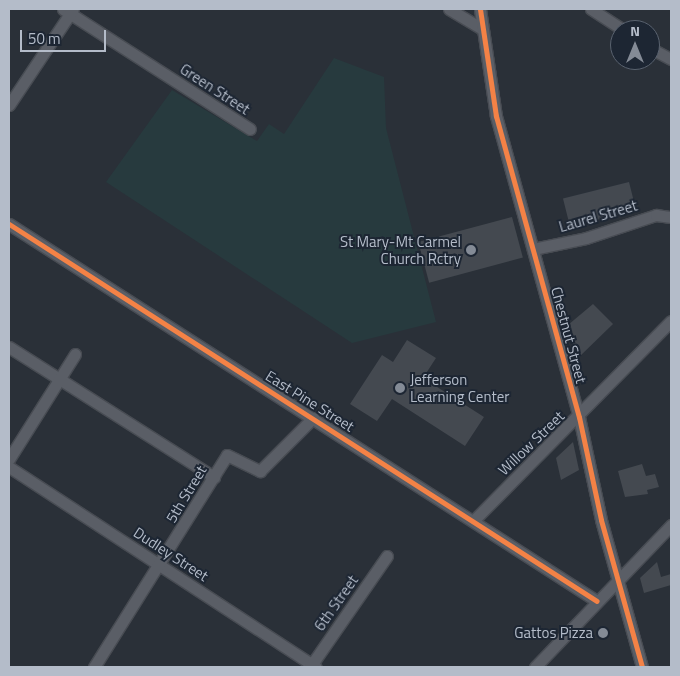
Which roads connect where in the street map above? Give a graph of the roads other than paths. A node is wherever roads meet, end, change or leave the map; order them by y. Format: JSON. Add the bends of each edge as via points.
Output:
{"nodes":[{"id":1,"x":449,"y":9,"type":"edge"},
{"id":2,"x":480,"y":9,"type":"edge"},
{"id":3,"x":591,"y":9,"type":"edge"},
{"id":4,"x":69,"y":10,"type":"edge"},
{"id":5,"x":610,"y":21,"type":"edge"},
{"id":6,"x":482,"y":29,"type":"junction"},
{"id":7,"x":9,"y":106,"type":"edge"},
{"id":8,"x":250,"y":129,"type":"dead end"},
{"id":9,"x":671,"y":217,"type":"edge"},
{"id":10,"x":9,"y":224,"type":"edge"},
{"id":11,"x":533,"y":248,"type":"junction"},
{"id":12,"x":671,"y":321,"type":"edge"},
{"id":13,"x":9,"y":347,"type":"edge"},
{"id":14,"x":75,"y":354,"type":"dead end"},
{"id":15,"x":59,"y":379,"type":"junction"},
{"id":16,"x":313,"y":418,"type":"junction"},
{"id":17,"x":579,"y":418,"type":"junction"},
{"id":18,"x":9,"y":459,"type":"edge"},
{"id":19,"x":9,"y":467,"type":"edge"},
{"id":20,"x":214,"y":477,"type":"junction"},
{"id":21,"x":474,"y":520,"type":"junction"},
{"id":22,"x":671,"y":524,"type":"edge"},
{"id":23,"x":387,"y":556,"type":"dead end"},
{"id":24,"x":161,"y":565,"type":"junction"},
{"id":25,"x":617,"y":580,"type":"junction"},
{"id":26,"x":597,"y":601,"type":"junction"},
{"id":27,"x":312,"y":666,"type":"edge"},
{"id":28,"x":94,"y":667,"type":"edge"},
{"id":29,"x":535,"y":667,"type":"edge"},
{"id":30,"x":642,"y":667,"type":"edge"}],
"edges":[{"from":1,"to":6,"type":"street"},
{"from":2,"to":6,"type":"street","name":"Chestnut Street"},
{"from":3,"to":5,"type":"street"},
{"from":4,"to":7,"type":"street"},
{"from":4,"to":8,"type":"street","name":"Green Street"},
{"from":6,"to":11,"type":"street","name":"Chestnut Street","via":[[496,116]]},
{"from":9,"to":11,"type":"street","name":"Laurel Street","via":[[656,214],[586,238]]},
{"from":10,"to":16,"type":"street","name":"East Pine Street"},
{"from":11,"to":17,"type":"street","name":"Chestnut Street"},
{"from":12,"to":17,"type":"street","name":"Willow Street"},
{"from":13,"to":15,"type":"street"},
{"from":14,"to":15,"type":"street"},
{"from":15,"to":18,"type":"street"},
{"from":15,"to":20,"type":"street"},
{"from":16,"to":20,"type":"street","name":"5th Street","via":[[265,468],[254,469],[227,456]]},
{"from":16,"to":21,"type":"street","name":"East Pine Street"},
{"from":17,"to":21,"type":"street","name":"Willow Street"},
{"from":17,"to":25,"type":"street","name":"Chestnut Street"},
{"from":19,"to":24,"type":"street","name":"Dudley Street"},
{"from":20,"to":24,"type":"street","name":"5th Street"},
{"from":21,"to":26,"type":"street","name":"East Pine Street"},
{"from":22,"to":25,"type":"street"},
{"from":23,"to":27,"type":"street","name":"6th Street"},
{"from":24,"to":27,"type":"street","name":"Dudley Street"},
{"from":24,"to":28,"type":"street","name":"5th Street"},
{"from":25,"to":26,"type":"street"},
{"from":25,"to":30,"type":"street","name":"Chestnut Street"},
{"from":26,"to":29,"type":"street"}]}
